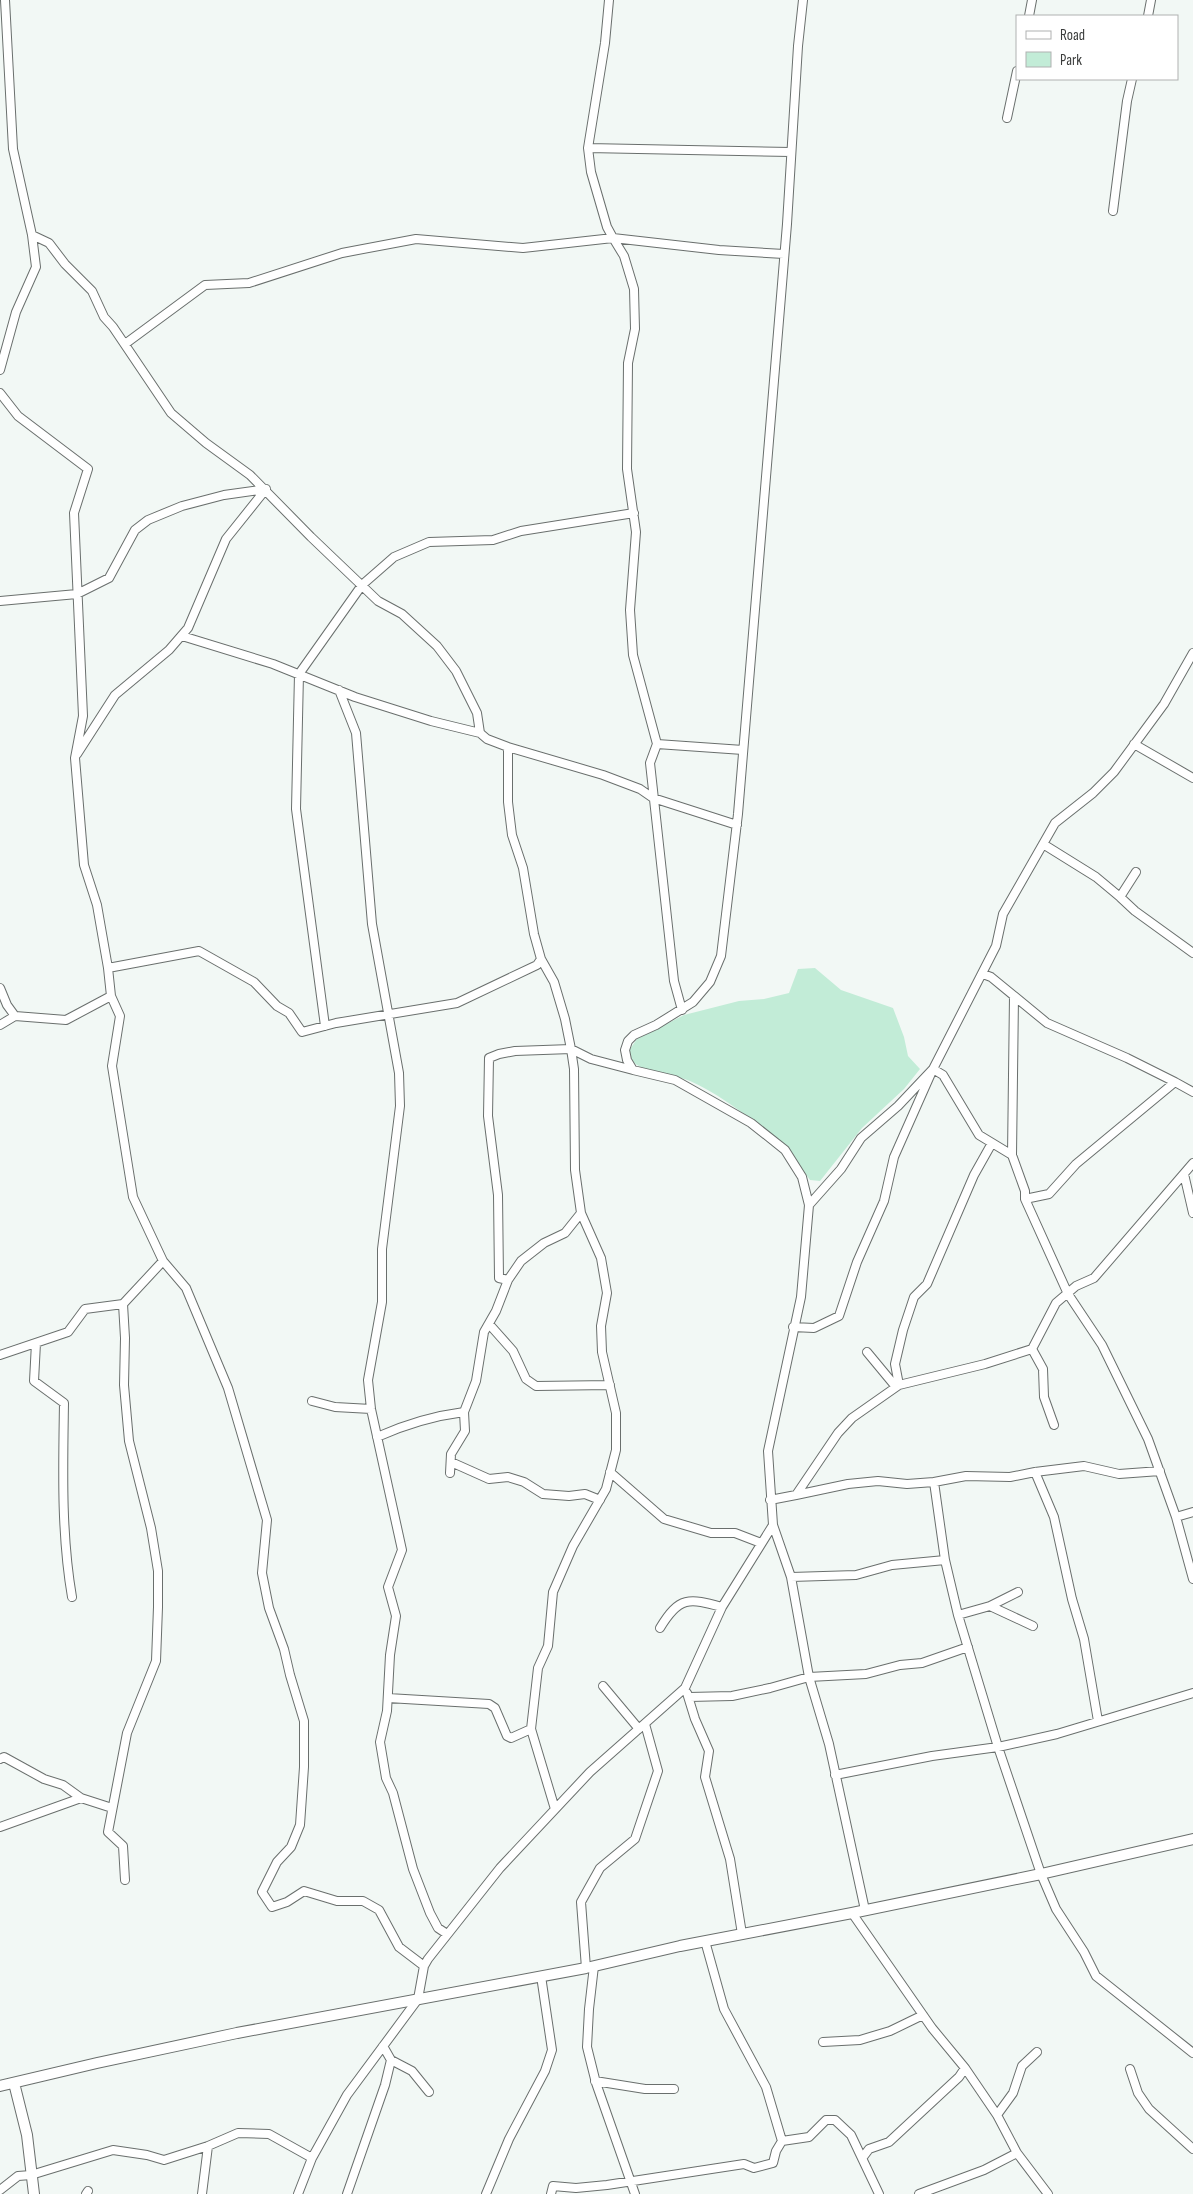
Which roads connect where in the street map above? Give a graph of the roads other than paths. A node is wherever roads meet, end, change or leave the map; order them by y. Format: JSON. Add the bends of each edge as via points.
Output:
{"nodes":[{"id":1,"x":5,"y":0,"type":"edge"},
{"id":2,"x":609,"y":0,"type":"edge"},
{"id":3,"x":803,"y":0,"type":"edge"},
{"id":4,"x":1032,"y":0,"type":"edge"},
{"id":5,"x":1152,"y":0,"type":"edge"},
{"id":6,"x":1028,"y":15,"type":"edge"},
{"id":7,"x":1148,"y":15,"type":"edge"},
{"id":8,"x":1016,"y":75,"type":"edge"},
{"id":9,"x":1132,"y":80,"type":"edge"},
{"id":10,"x":1006,"y":118,"type":"dead end"},
{"id":11,"x":588,"y":148,"type":"junction"},
{"id":12,"x":791,"y":152,"type":"junction"},
{"id":13,"x":1113,"y":212,"type":"dead end"},
{"id":14,"x":32,"y":235,"type":"junction"},
{"id":15,"x":614,"y":238,"type":"junction"},
{"id":16,"x":784,"y":254,"type":"junction"},
{"id":17,"x":125,"y":344,"type":"junction"},
{"id":18,"x":0,"y":370,"type":"edge"},
{"id":19,"x":0,"y":393,"type":"edge"},
{"id":20,"x":266,"y":489,"type":"junction"},
{"id":21,"x":634,"y":513,"type":"junction"},
{"id":22,"x":362,"y":585,"type":"junction"},
{"id":23,"x":77,"y":594,"type":"junction"},
{"id":24,"x":0,"y":602,"type":"edge"},
{"id":25,"x":182,"y":636,"type":"junction"},
{"id":26,"x":1193,"y":653,"type":"edge"},
{"id":27,"x":299,"y":674,"type":"junction"},
{"id":28,"x":340,"y":690,"type":"junction"},
{"id":29,"x":480,"y":733,"type":"junction"},
{"id":30,"x":657,"y":744,"type":"junction"},
{"id":31,"x":1134,"y":744,"type":"junction"},
{"id":32,"x":508,"y":747,"type":"junction"},
{"id":33,"x":743,"y":750,"type":"junction"},
{"id":34,"x":75,"y":758,"type":"junction"},
{"id":35,"x":1193,"y":778,"type":"edge"},
{"id":36,"x":653,"y":798,"type":"junction"},
{"id":37,"x":737,"y":825,"type":"junction"},
{"id":38,"x":1043,"y":844,"type":"junction"},
{"id":39,"x":1136,"y":872,"type":"dead end"},
{"id":40,"x":1120,"y":897,"type":"junction"},
{"id":41,"x":1193,"y":953,"type":"edge"},
{"id":42,"x":541,"y":959,"type":"junction"},
{"id":43,"x":108,"y":968,"type":"junction"},
{"id":44,"x":983,"y":974,"type":"junction"},
{"id":45,"x":0,"y":988,"type":"edge"},
{"id":46,"x":111,"y":996,"type":"junction"},
{"id":47,"x":1014,"y":996,"type":"junction"},
{"id":48,"x":682,"y":1010,"type":"junction"},
{"id":49,"x":388,"y":1015,"type":"junction"},
{"id":50,"x":15,"y":1016,"type":"junction"},
{"id":51,"x":0,"y":1025,"type":"edge"},
{"id":52,"x":325,"y":1026,"type":"junction"},
{"id":53,"x":571,"y":1049,"type":"junction"},
{"id":54,"x":933,"y":1069,"type":"junction"},
{"id":55,"x":633,"y":1070,"type":"junction"},
{"id":56,"x":1175,"y":1082,"type":"junction"},
{"id":57,"x":1193,"y":1092,"type":"edge"},
{"id":58,"x":992,"y":1143,"type":"junction"},
{"id":59,"x":1012,"y":1155,"type":"junction"},
{"id":60,"x":1193,"y":1163,"type":"edge"},
{"id":61,"x":1184,"y":1174,"type":"junction"},
{"id":62,"x":1025,"y":1198,"type":"junction"},
{"id":63,"x":809,"y":1205,"type":"junction"},
{"id":64,"x":580,"y":1213,"type":"junction"},
{"id":65,"x":1193,"y":1213,"type":"edge"},
{"id":66,"x":163,"y":1260,"type":"junction"},
{"id":67,"x":508,"y":1280,"type":"junction"},
{"id":68,"x":1068,"y":1294,"type":"junction"},
{"id":69,"x":123,"y":1304,"type":"junction"},
{"id":70,"x":489,"y":1324,"type":"junction"},
{"id":71,"x":793,"y":1327,"type":"junction"},
{"id":72,"x":36,"y":1343,"type":"junction"},
{"id":73,"x":1032,"y":1349,"type":"junction"},
{"id":74,"x":867,"y":1352,"type":"dead end"},
{"id":75,"x":0,"y":1355,"type":"edge"},
{"id":76,"x":610,"y":1385,"type":"junction"},
{"id":77,"x":897,"y":1386,"type":"junction"},
{"id":78,"x":312,"y":1401,"type":"dead end"},
{"id":79,"x":371,"y":1409,"type":"junction"},
{"id":80,"x":464,"y":1412,"type":"junction"},
{"id":81,"x":1054,"y":1425,"type":"dead end"},
{"id":82,"x":377,"y":1437,"type":"junction"},
{"id":83,"x":451,"y":1462,"type":"junction"},
{"id":84,"x":1160,"y":1471,"type":"junction"},
{"id":85,"x":610,"y":1472,"type":"junction"},
{"id":86,"x":1035,"y":1472,"type":"junction"},
{"id":87,"x":450,"y":1473,"type":"dead end"},
{"id":88,"x":934,"y":1482,"type":"junction"},
{"id":89,"x":796,"y":1495,"type":"junction"},
{"id":90,"x":600,"y":1500,"type":"junction"},
{"id":91,"x":770,"y":1500,"type":"junction"},
{"id":92,"x":1193,"y":1512,"type":"edge"},
{"id":93,"x":1176,"y":1517,"type":"junction"},
{"id":94,"x":774,"y":1525,"type":"junction"},
{"id":95,"x":761,"y":1543,"type":"junction"},
{"id":96,"x":945,"y":1560,"type":"junction"},
{"id":97,"x":792,"y":1577,"type":"junction"},
{"id":98,"x":1193,"y":1579,"type":"edge"},
{"id":99,"x":1018,"y":1592,"type":"dead end"},
{"id":100,"x":72,"y":1597,"type":"dead end"},
{"id":101,"x":990,"y":1606,"type":"junction"},
{"id":102,"x":722,"y":1607,"type":"junction"},
{"id":103,"x":958,"y":1615,"type":"junction"},
{"id":104,"x":1033,"y":1626,"type":"dead end"},
{"id":105,"x":660,"y":1628,"type":"dead end"},
{"id":106,"x":968,"y":1647,"type":"junction"},
{"id":107,"x":809,"y":1677,"type":"junction"},
{"id":108,"x":603,"y":1686,"type":"dead end"},
{"id":109,"x":685,"y":1688,"type":"junction"},
{"id":110,"x":1193,"y":1694,"type":"edge"},
{"id":111,"x":689,"y":1697,"type":"junction"},
{"id":112,"x":388,"y":1698,"type":"junction"},
{"id":113,"x":1098,"y":1721,"type":"junction"},
{"id":114,"x":642,"y":1726,"type":"junction"},
{"id":115,"x":531,"y":1730,"type":"junction"},
{"id":116,"x":998,"y":1747,"type":"junction"},
{"id":117,"x":0,"y":1759,"type":"edge"},
{"id":118,"x":835,"y":1775,"type":"junction"},
{"id":119,"x":81,"y":1798,"type":"junction"},
{"id":120,"x":112,"y":1808,"type":"junction"},
{"id":121,"x":555,"y":1809,"type":"junction"},
{"id":122,"x":0,"y":1827,"type":"edge"},
{"id":123,"x":1193,"y":1839,"type":"edge"},
{"id":124,"x":1041,"y":1874,"type":"junction"},
{"id":125,"x":124,"y":1880,"type":"dead end"},
{"id":126,"x":865,"y":1910,"type":"junction"},
{"id":127,"x":852,"y":1913,"type":"junction"},
{"id":128,"x":447,"y":1934,"type":"junction"},
{"id":129,"x":742,"y":1934,"type":"junction"},
{"id":130,"x":705,"y":1941,"type":"junction"},
{"id":131,"x":424,"y":1966,"type":"junction"},
{"id":132,"x":590,"y":1967,"type":"junction"},
{"id":133,"x":541,"y":1976,"type":"junction"},
{"id":134,"x":418,"y":1999,"type":"junction"},
{"id":135,"x":923,"y":2015,"type":"junction"},
{"id":136,"x":823,"y":2042,"type":"dead end"},
{"id":137,"x":384,"y":2046,"type":"junction"},
{"id":138,"x":1037,"y":2052,"type":"dead end"},
{"id":139,"x":1193,"y":2053,"type":"edge"},
{"id":140,"x":391,"y":2060,"type":"junction"},
{"id":141,"x":965,"y":2068,"type":"junction"},
{"id":142,"x":1130,"y":2069,"type":"dead end"},
{"id":143,"x":595,"y":2080,"type":"junction"},
{"id":144,"x":14,"y":2083,"type":"junction"},
{"id":145,"x":0,"y":2086,"type":"edge"},
{"id":146,"x":674,"y":2089,"type":"dead end"},
{"id":147,"x":428,"y":2092,"type":"dead end"},
{"id":148,"x":998,"y":2115,"type":"junction"},
{"id":149,"x":782,"y":2141,"type":"junction"},
{"id":150,"x":208,"y":2146,"type":"junction"},
{"id":151,"x":1193,"y":2149,"type":"edge"},
{"id":152,"x":1017,"y":2153,"type":"junction"},
{"id":153,"x":863,"y":2157,"type":"junction"},
{"id":154,"x":312,"y":2158,"type":"junction"},
{"id":155,"x":31,"y":2175,"type":"junction"},
{"id":156,"x":630,"y":2180,"type":"junction"},
{"id":157,"x":0,"y":2190,"type":"edge"},
{"id":158,"x":34,"y":2194,"type":"edge"},
{"id":159,"x":202,"y":2194,"type":"edge"},
{"id":160,"x":298,"y":2194,"type":"edge"},
{"id":161,"x":347,"y":2194,"type":"edge"},
{"id":162,"x":486,"y":2194,"type":"edge"},
{"id":163,"x":551,"y":2194,"type":"edge"},
{"id":164,"x":635,"y":2194,"type":"edge"},
{"id":165,"x":879,"y":2194,"type":"edge"},
{"id":166,"x":919,"y":2194,"type":"edge"},
{"id":167,"x":1048,"y":2194,"type":"edge"}],
"edges":[{"from":1,"to":14,"type":"street","via":[[13,149]]},
{"from":2,"to":11,"type":"street","via":[[606,43]]},
{"from":3,"to":12,"type":"street"},
{"from":4,"to":6,"type":"street"},
{"from":5,"to":7,"type":"street"},
{"from":8,"to":10,"type":"street"},
{"from":9,"to":13,"type":"street"},
{"from":11,"to":12,"type":"street"},
{"from":11,"to":15,"type":"street","via":[[591,172],[607,227]]},
{"from":12,"to":16,"type":"street"},
{"from":14,"to":17,"type":"street","via":[[49,243],[92,291],[104,317]]},
{"from":14,"to":18,"type":"street","via":[[36,267],[16,312]]},
{"from":15,"to":16,"type":"street"},
{"from":15,"to":17,"type":"street","via":[[523,248],[416,239],[342,253],[249,283],[205,285]]},
{"from":15,"to":21,"type":"street","via":[[624,256],[634,289],[635,329],[628,362],[627,469]]},
{"from":16,"to":33,"type":"street"},
{"from":17,"to":20,"type":"street","via":[[171,413]]},
{"from":19,"to":23,"type":"street","via":[[18,416],[88,469],[74,513]]},
{"from":20,"to":22,"type":"street","via":[[310,537]]},
{"from":20,"to":23,"type":"street","via":[[182,506],[148,520],[135,530],[108,578]]},
{"from":20,"to":25,"type":"street","via":[[226,539]]},
{"from":21,"to":22,"type":"street","via":[[521,531],[494,540],[429,542],[394,557]]},
{"from":21,"to":30,"type":"street","via":[[636,532],[630,610],[633,655]]},
{"from":22,"to":27,"type":"street"},
{"from":22,"to":29,"type":"street","via":[[378,601],[414,623],[456,671],[477,713]]},
{"from":23,"to":24,"type":"street"},
{"from":23,"to":34,"type":"street","via":[[83,716]]},
{"from":25,"to":27,"type":"street"},
{"from":25,"to":34,"type":"street","via":[[170,650],[115,695]]},
{"from":26,"to":31,"type":"street","via":[[1164,704]]},
{"from":27,"to":28,"type":"street"},
{"from":27,"to":52,"type":"street","via":[[296,810]]},
{"from":28,"to":29,"type":"street","via":[[431,722]]},
{"from":28,"to":49,"type":"street","via":[[356,733],[372,924]]},
{"from":29,"to":32,"type":"street"},
{"from":30,"to":33,"type":"street"},
{"from":30,"to":36,"type":"street","via":[[650,763]]},
{"from":31,"to":35,"type":"street"},
{"from":31,"to":38,"type":"street","via":[[1114,772],[1055,824]]},
{"from":32,"to":36,"type":"street","via":[[603,775],[640,789]]},
{"from":32,"to":42,"type":"street","via":[[512,835],[523,868]]},
{"from":33,"to":37,"type":"street"},
{"from":34,"to":43,"type":"street","via":[[84,865],[97,905]]},
{"from":36,"to":37,"type":"street"},
{"from":36,"to":48,"type":"street","via":[[674,981]]},
{"from":37,"to":48,"type":"street","via":[[721,956],[710,982]]},
{"from":38,"to":40,"type":"street","via":[[1096,877]]},
{"from":38,"to":44,"type":"street","via":[[1003,914],[996,946]]},
{"from":39,"to":40,"type":"street"},
{"from":40,"to":41,"type":"street"},
{"from":42,"to":49,"type":"street","via":[[537,966],[457,1002]]},
{"from":42,"to":53,"type":"street","via":[[554,982]]},
{"from":43,"to":46,"type":"street"},
{"from":43,"to":52,"type":"street","via":[[199,951],[254,982],[277,1006],[289,1013],[302,1032]]},
{"from":44,"to":47,"type":"street"},
{"from":44,"to":54,"type":"street"},
{"from":45,"to":50,"type":"street"},
{"from":46,"to":50,"type":"street","via":[[66,1020]]},
{"from":46,"to":66,"type":"street","via":[[120,1016],[112,1066],[133,1197]]},
{"from":47,"to":56,"type":"street","via":[[1047,1023]]},
{"from":47,"to":59,"type":"street"},
{"from":48,"to":55,"type":"street","via":[[628,1041],[625,1050]]},
{"from":49,"to":52,"type":"street"},
{"from":49,"to":79,"type":"street","via":[[399,1073],[400,1106],[382,1249],[382,1302],[368,1380]]},
{"from":50,"to":51,"type":"street"},
{"from":53,"to":55,"type":"street","via":[[591,1059]]},
{"from":53,"to":64,"type":"street","via":[[575,1170]]},
{"from":53,"to":67,"type":"street","via":[[515,1051],[489,1058],[488,1116],[498,1195],[499,1278]]},
{"from":54,"to":58,"type":"street","via":[[943,1075],[979,1135]]},
{"from":54,"to":63,"type":"street","via":[[861,1138],[841,1169]]},
{"from":54,"to":71,"type":"street","via":[[894,1156],[884,1201],[857,1262],[839,1316],[814,1328]]},
{"from":55,"to":63,"type":"street","via":[[675,1080],[751,1123],[785,1150],[802,1177]]},
{"from":56,"to":57,"type":"street"},
{"from":56,"to":62,"type":"street","via":[[1076,1164],[1049,1194]]},
{"from":58,"to":59,"type":"street"},
{"from":58,"to":77,"type":"street","via":[[974,1175],[927,1284],[914,1297],[895,1364]]},
{"from":59,"to":62,"type":"street"},
{"from":60,"to":61,"type":"street"},
{"from":61,"to":65,"type":"street"},
{"from":61,"to":68,"type":"street","via":[[1094,1278],[1076,1286]]},
{"from":62,"to":68,"type":"street"},
{"from":63,"to":71,"type":"street","via":[[801,1297]]},
{"from":64,"to":67,"type":"street","via":[[565,1233],[544,1243],[521,1261]]},
{"from":64,"to":76,"type":"street","via":[[601,1258],[607,1293],[601,1326],[602,1352]]},
{"from":66,"to":69,"type":"street"},
{"from":66,"to":131,"type":"street","via":[[186,1288],[228,1388],[247,1447],[267,1520],[262,1573],[269,1608],[304,1720],[300,1825],[291,1847],[277,1862],[262,1892],[272,1907],[304,1891],[337,1901],[363,1901],[379,1910],[399,1947]]},
{"from":67,"to":70,"type":"street"},
{"from":68,"to":73,"type":"street","via":[[1056,1303]]},
{"from":68,"to":84,"type":"street","via":[[1102,1346],[1148,1439]]},
{"from":69,"to":72,"type":"street","via":[[85,1309],[68,1332]]},
{"from":69,"to":120,"type":"street","via":[[124,1385],[129,1441],[151,1528],[158,1571],[158,1607],[156,1661],[127,1733]]},
{"from":70,"to":76,"type":"street","via":[[513,1351],[526,1379],[536,1386]]},
{"from":70,"to":80,"type":"street","via":[[484,1332],[472,1395]]},
{"from":71,"to":91,"type":"street","via":[[768,1451]]},
{"from":72,"to":75,"type":"street"},
{"from":72,"to":100,"type":"street","via":[[34,1381],[64,1403],[62,1480]]},
{"from":73,"to":77,"type":"street"},
{"from":73,"to":81,"type":"street","via":[[1043,1369],[1044,1397]]},
{"from":74,"to":77,"type":"street"},
{"from":76,"to":85,"type":"street","via":[[616,1413],[616,1450]]},
{"from":77,"to":89,"type":"street","via":[[852,1418],[838,1433]]},
{"from":78,"to":79,"type":"street","via":[[335,1407]]},
{"from":79,"to":82,"type":"street"},
{"from":80,"to":82,"type":"street","via":[[406,1424]]},
{"from":80,"to":83,"type":"street","via":[[465,1430],[451,1454]]},
{"from":82,"to":112,"type":"street","via":[[402,1550],[388,1587],[396,1616]]},
{"from":83,"to":87,"type":"street"},
{"from":83,"to":90,"type":"street","via":[[490,1479],[508,1478],[524,1482],[543,1494],[584,1494]]},
{"from":84,"to":86,"type":"street","via":[[1119,1474],[1084,1466]]},
{"from":84,"to":93,"type":"street"},
{"from":85,"to":90,"type":"street"},
{"from":85,"to":95,"type":"street","via":[[664,1519],[711,1533],[735,1533]]},
{"from":86,"to":88,"type":"street","via":[[1010,1477],[966,1476]]},
{"from":86,"to":113,"type":"street","via":[[1054,1517],[1084,1639]]},
{"from":88,"to":89,"type":"street","via":[[878,1481]]},
{"from":88,"to":96,"type":"street"},
{"from":89,"to":91,"type":"street"},
{"from":90,"to":115,"type":"street","via":[[573,1546],[553,1592],[548,1646],[538,1668]]},
{"from":91,"to":94,"type":"street"},
{"from":92,"to":93,"type":"street"},
{"from":93,"to":98,"type":"street"},
{"from":94,"to":95,"type":"street"},
{"from":94,"to":97,"type":"street"},
{"from":95,"to":102,"type":"street"},
{"from":96,"to":97,"type":"street","via":[[892,1565],[856,1575]]},
{"from":96,"to":103,"type":"street"},
{"from":97,"to":107,"type":"street"},
{"from":99,"to":101,"type":"street"},
{"from":101,"to":103,"type":"street"},
{"from":101,"to":104,"type":"street"},
{"from":102,"to":105,"type":"street","via":[[699,1601],[686,1602],[671,1609]]},
{"from":102,"to":109,"type":"street"},
{"from":103,"to":106,"type":"street"},
{"from":106,"to":107,"type":"street","via":[[922,1663],[866,1674]]},
{"from":106,"to":116,"type":"street"},
{"from":107,"to":111,"type":"street","via":[[732,1696]]},
{"from":107,"to":118,"type":"street"},
{"from":108,"to":114,"type":"street"},
{"from":109,"to":111,"type":"street"},
{"from":109,"to":114,"type":"street"},
{"from":110,"to":113,"type":"street"},
{"from":111,"to":129,"type":"street","via":[[694,1718],[709,1751],[705,1777],[730,1859]]},
{"from":112,"to":115,"type":"street","via":[[489,1704],[495,1708],[507,1736],[511,1738]]},
{"from":112,"to":128,"type":"street","via":[[380,1742],[386,1778],[430,1913],[438,1928]]},
{"from":113,"to":116,"type":"street"},
{"from":114,"to":121,"type":"street","via":[[590,1772]]},
{"from":114,"to":132,"type":"street","via":[[658,1771],[635,1839],[600,1868],[581,1902]]},
{"from":115,"to":121,"type":"street"},
{"from":116,"to":118,"type":"street"},
{"from":116,"to":124,"type":"street"},
{"from":117,"to":119,"type":"street","via":[[4,1757],[44,1779],[63,1785]]},
{"from":118,"to":126,"type":"street"},
{"from":119,"to":120,"type":"street"},
{"from":119,"to":122,"type":"street"},
{"from":120,"to":125,"type":"street","via":[[108,1832],[123,1846]]},
{"from":121,"to":128,"type":"street","via":[[500,1868]]},
{"from":123,"to":124,"type":"street"},
{"from":124,"to":126,"type":"street"},
{"from":124,"to":139,"type":"street","via":[[1056,1909],[1096,1976]]},
{"from":126,"to":127,"type":"street"},
{"from":127,"to":129,"type":"street"},
{"from":127,"to":135,"type":"street"},
{"from":128,"to":131,"type":"street"},
{"from":129,"to":130,"type":"street"},
{"from":130,"to":132,"type":"street"},
{"from":130,"to":149,"type":"street","via":[[724,2009],[766,2087]]},
{"from":131,"to":134,"type":"street"},
{"from":132,"to":133,"type":"street"},
{"from":132,"to":143,"type":"street","via":[[587,2048]]},
{"from":133,"to":134,"type":"street"},
{"from":133,"to":162,"type":"street","via":[[552,2050]]},
{"from":134,"to":137,"type":"street"},
{"from":134,"to":144,"type":"street","via":[[97,2062]]},
{"from":135,"to":136,"type":"street","via":[[890,2031],[860,2040]]},
{"from":135,"to":141,"type":"street"},
{"from":137,"to":140,"type":"street"},
{"from":137,"to":154,"type":"street","via":[[347,2095]]},
{"from":138,"to":148,"type":"street","via":[[1022,2066],[1014,2093]]},
{"from":140,"to":147,"type":"street","via":[[412,2071]]},
{"from":140,"to":161,"type":"street"},
{"from":141,"to":148,"type":"street"},
{"from":141,"to":153,"type":"street","via":[[889,2142],[868,2149]]},
{"from":142,"to":151,"type":"street","via":[[1138,2093],[1149,2109]]},
{"from":143,"to":146,"type":"street","via":[[645,2089]]},
{"from":143,"to":156,"type":"street"},
{"from":144,"to":145,"type":"street"},
{"from":144,"to":155,"type":"street","via":[[27,2135]]},
{"from":148,"to":152,"type":"street"},
{"from":149,"to":153,"type":"street","via":[[809,2136],[826,2120],[835,2120],[851,2134]]},
{"from":149,"to":156,"type":"street","via":[[773,2163],[767,2165],[754,2168],[744,2164]]},
{"from":150,"to":154,"type":"street","via":[[238,2133],[269,2134]]},
{"from":150,"to":155,"type":"street","via":[[164,2160],[113,2150]]},
{"from":150,"to":159,"type":"street"},
{"from":152,"to":166,"type":"street","via":[[984,2170]]},
{"from":152,"to":167,"type":"street"},
{"from":153,"to":165,"type":"street"},
{"from":154,"to":160,"type":"street"},
{"from":155,"to":157,"type":"street","via":[[18,2176]]},
{"from":155,"to":158,"type":"street"},
{"from":156,"to":163,"type":"street","via":[[576,2188],[553,2186]]},
{"from":156,"to":164,"type":"street"}]}
